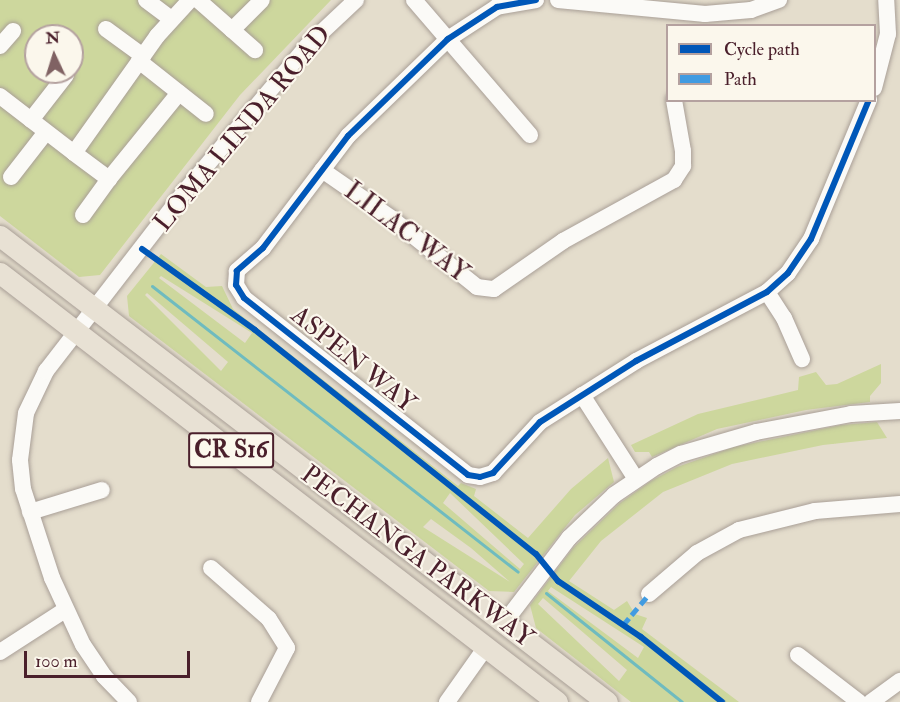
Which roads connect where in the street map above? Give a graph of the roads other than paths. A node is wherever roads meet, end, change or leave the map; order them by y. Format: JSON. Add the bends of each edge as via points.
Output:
{"nodes":[{"id":1,"x":146,"y":0,"type":"edge"},
{"id":2,"x":190,"y":0,"type":"edge"},
{"id":3,"x":198,"y":0,"type":"edge"},
{"id":4,"x":262,"y":0,"type":"edge"},
{"id":5,"x":356,"y":0,"type":"edge"},
{"id":6,"x":414,"y":0,"type":"edge"},
{"id":7,"x":536,"y":0,"type":"edge"},
{"id":8,"x":568,"y":0,"type":"edge"},
{"id":9,"x":886,"y":0,"type":"edge"},
{"id":10,"x":775,"y":1,"type":"edge"},
{"id":11,"x":171,"y":19,"type":"junction"},
{"id":12,"x":673,"y":19,"type":"edge"},
{"id":13,"x":106,"y":29,"type":"dead end"},
{"id":14,"x":232,"y":30,"type":"junction"},
{"id":15,"x":13,"y":31,"type":"dead end"},
{"id":16,"x":894,"y":35,"type":"edge"},
{"id":17,"x":448,"y":39,"type":"junction"},
{"id":18,"x":0,"y":46,"type":"edge"},
{"id":19,"x":255,"y":50,"type":"dead end"},
{"id":20,"x":141,"y":58,"type":"junction"},
{"id":21,"x":876,"y":83,"type":"edge"},
{"id":22,"x":59,"y":84,"type":"edge"},
{"id":23,"x":180,"y":93,"type":"junction"},
{"id":24,"x":0,"y":96,"type":"edge"},
{"id":25,"x":674,"y":102,"type":"edge"},
{"id":26,"x":868,"y":102,"type":"edge"},
{"id":27,"x":206,"y":114,"type":"dead end"},
{"id":28,"x":31,"y":120,"type":"junction"},
{"id":29,"x":46,"y":132,"type":"junction"},
{"id":30,"x":530,"y":135,"type":"dead end"},
{"id":31,"x":74,"y":153,"type":"junction"},
{"id":32,"x":322,"y":170,"type":"junction"},
{"id":33,"x":11,"y":177,"type":"dead end"},
{"id":34,"x":109,"y":179,"type":"junction"},
{"id":35,"x":83,"y":215,"type":"dead end"},
{"id":36,"x":0,"y":236,"type":"edge"},
{"id":37,"x":0,"y":273,"type":"edge"},
{"id":38,"x":767,"y":292,"type":"junction"},
{"id":39,"x":95,"y":308,"type":"junction"},
{"id":40,"x":76,"y":332,"type":"junction"},
{"id":41,"x":802,"y":358,"type":"dead end"},
{"id":42,"x":582,"y":395,"type":"junction"},
{"id":43,"x":900,"y":411,"type":"edge"},
{"id":44,"x":636,"y":479,"type":"junction"},
{"id":45,"x":102,"y":490,"type":"dead end"},
{"id":46,"x":900,"y":504,"type":"edge"},
{"id":47,"x":30,"y":512,"type":"junction"},
{"id":48,"x":211,"y":568,"type":"dead end"},
{"id":49,"x":650,"y":594,"type":"dead end"},
{"id":50,"x":64,"y":610,"type":"junction"},
{"id":51,"x":504,"y":623,"type":"junction"},
{"id":52,"x":486,"y":646,"type":"junction"},
{"id":53,"x":0,"y":652,"type":"edge"},
{"id":54,"x":798,"y":655,"type":"dead end"},
{"id":55,"x":900,"y":681,"type":"edge"},
{"id":56,"x":129,"y":702,"type":"edge"},
{"id":57,"x":259,"y":702,"type":"edge"},
{"id":58,"x":447,"y":702,"type":"edge"},
{"id":59,"x":557,"y":702,"type":"edge"},
{"id":60,"x":607,"y":702,"type":"edge"},
{"id":61,"x":859,"y":702,"type":"edge"},
{"id":62,"x":871,"y":702,"type":"edge"}],
"edges":[{"from":1,"to":11,"type":"street"},
{"from":2,"to":11,"type":"street"},
{"from":3,"to":14,"type":"street"},
{"from":4,"to":14,"type":"street"},
{"from":5,"to":39,"type":"street","name":"LOMA LINDA ROAD","via":[[278,80]]},
{"from":6,"to":17,"type":"street"},
{"from":7,"to":17,"type":"street","via":[[497,8]]},
{"from":8,"to":12,"type":"street"},
{"from":9,"to":16,"type":"street"},
{"from":10,"to":12,"type":"street","via":[[730,14]]},
{"from":11,"to":20,"type":"street"},
{"from":13,"to":20,"type":"street"},
{"from":14,"to":19,"type":"street"},
{"from":15,"to":18,"type":"street"},
{"from":16,"to":21,"type":"street"},
{"from":17,"to":30,"type":"street"},
{"from":17,"to":32,"type":"street","via":[[348,136]]},
{"from":20,"to":23,"type":"street"},
{"from":20,"to":31,"type":"street"},
{"from":22,"to":28,"type":"street"},
{"from":23,"to":27,"type":"street"},
{"from":23,"to":34,"type":"street"},
{"from":24,"to":28,"type":"street"},
{"from":25,"to":32,"type":"street","name":"LILAC WAY","via":[[684,151],[683,166],[674,180],[562,241],[494,289],[477,287]]},
{"from":26,"to":38,"type":"street","via":[[811,239],[788,273]]},
{"from":28,"to":29,"type":"street"},
{"from":29,"to":31,"type":"street"},
{"from":29,"to":33,"type":"street"},
{"from":31,"to":34,"type":"street"},
{"from":32,"to":42,"type":"street","name":"ASPEN WAY","via":[[263,248],[237,271],[237,285],[244,298],[468,475],[480,477],[493,472],[540,422]]},
{"from":34,"to":35,"type":"street"},
{"from":36,"to":39,"type":"main road","name":"PECHANGA PARKWAY","number":"CR S16"},
{"from":37,"to":40,"type":"main road","name":"PECHANGA PARKWAY","number":"CR S16"},
{"from":38,"to":41,"type":"street"},
{"from":38,"to":42,"type":"street","via":[[646,355]]},
{"from":39,"to":40,"type":"street","name":"LOMA LINDA ROAD"},
{"from":39,"to":51,"type":"main road","name":"PECHANGA PARKWAY","number":"CR S16"},
{"from":40,"to":47,"type":"street","name":"LOMA LINDA ROAD","via":[[46,371],[26,413],[20,460]]},
{"from":40,"to":52,"type":"main road","name":"PECHANGA PARKWAY","number":"CR S16"},
{"from":42,"to":44,"type":"street"},
{"from":43,"to":44,"type":"street","via":[[851,414],[737,436],[681,454]]},
{"from":44,"to":51,"type":"street","via":[[569,538]]},
{"from":45,"to":47,"type":"street"},
{"from":46,"to":49,"type":"street","via":[[815,511],[739,530],[697,553]]},
{"from":47,"to":50,"type":"street","name":"LOMA LINDA ROAD"},
{"from":48,"to":57,"type":"street","via":[[268,619],[287,648]]},
{"from":50,"to":53,"type":"street"},
{"from":50,"to":56,"type":"street","name":"LOMA LINDA ROAD","via":[[104,676]]},
{"from":51,"to":52,"type":"main road"},
{"from":51,"to":60,"type":"main road","name":"PECHANGA PARKWAY","number":"CR S16"},
{"from":52,"to":58,"type":"street"},
{"from":52,"to":59,"type":"main road","name":"PECHANGA PARKWAY","number":"CR S16"},
{"from":54,"to":61,"type":"street"},
{"from":55,"to":62,"type":"street"}]}
